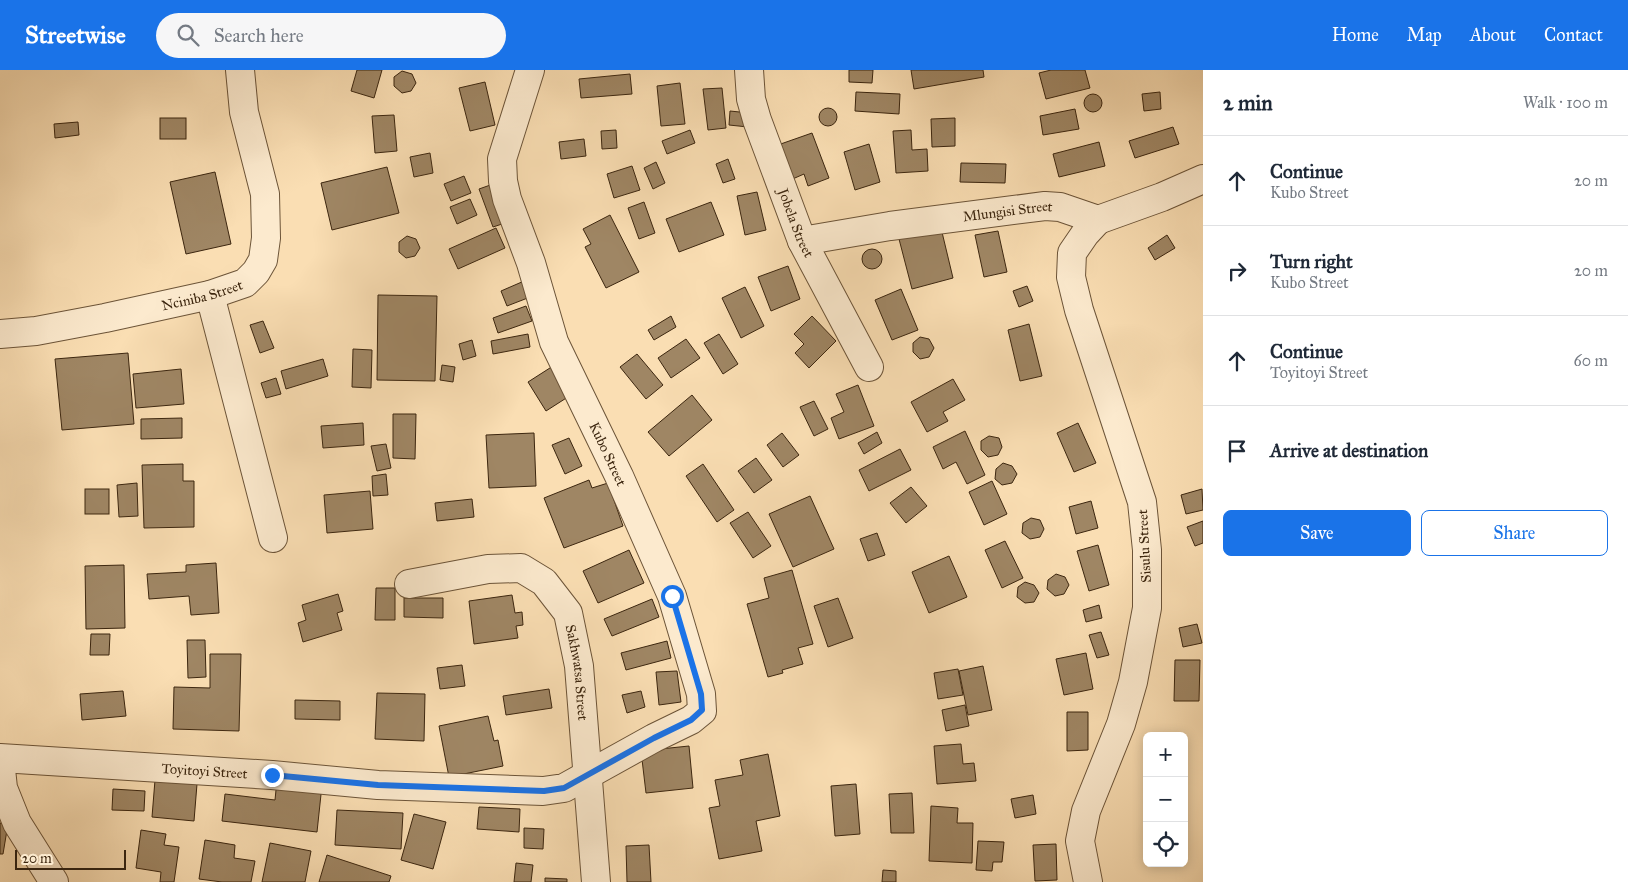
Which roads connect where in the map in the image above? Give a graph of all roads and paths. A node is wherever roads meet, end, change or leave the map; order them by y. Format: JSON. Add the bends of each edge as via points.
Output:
{"nodes":[{"id":1,"x":240,"y":70,"type":"edge"},
{"id":2,"x":530,"y":70,"type":"edge"},
{"id":3,"x":749,"y":70,"type":"edge"},
{"id":4,"x":1203,"y":179,"type":"edge"},
{"id":5,"x":1098,"y":220,"type":"junction"},
{"id":6,"x":802,"y":241,"type":"junction"},
{"id":7,"x":210,"y":295,"type":"junction"},
{"id":8,"x":0,"y":334,"type":"edge"},
{"id":9,"x":869,"y":367,"type":"dead end"},
{"id":10,"x":273,"y":538,"type":"dead end"},
{"id":11,"x":409,"y":584,"type":"dead end"},
{"id":12,"x":0,"y":759,"type":"edge"},
{"id":13,"x":587,"y":776,"type":"junction"},
{"id":14,"x":54,"y":882,"type":"edge"},
{"id":15,"x":596,"y":882,"type":"edge"},
{"id":16,"x":1088,"y":882,"type":"edge"}],
"edges":[{"from":1,"to":7,"type":"street","name":"Nciniba Street","via":[[244,112],[265,194],[264,260],[245,283]]},
{"from":2,"to":13,"type":"street","name":"Kubo Street","via":[[502,159],[506,199],[554,342],[672,596],[702,704],[702,710],[691,720]]},
{"from":3,"to":6,"type":"street","name":"Jobela Street","via":[[751,99],[757,120]]},
{"from":4,"to":5,"type":"street"},
{"from":5,"to":6,"type":"street","name":"Mlungisi Street","via":[[1060,206],[1045,206]]},
{"from":5,"to":16,"type":"street","name":"Sisulu Street","via":[[1072,253],[1071,277],[1142,502],[1147,550],[1147,608],[1133,682],[1121,724],[1086,811],[1080,841]]},
{"from":6,"to":9,"type":"street","name":"Jobela Street"},
{"from":7,"to":8,"type":"street","name":"Nciniba Street","via":[[36,331]]},
{"from":7,"to":10,"type":"street"},
{"from":11,"to":13,"type":"street","name":"Sakhwatsa Street","via":[[488,568],[521,568],[544,582],[568,613],[578,666]]},
{"from":12,"to":13,"type":"street","name":"Toyitoyi Street","via":[[272,775],[378,785],[544,791],[564,788]]},
{"from":12,"to":14,"type":"street","via":[[3,788],[17,823]]},
{"from":13,"to":15,"type":"street","name":"Sakhwatsa Street"}]}
